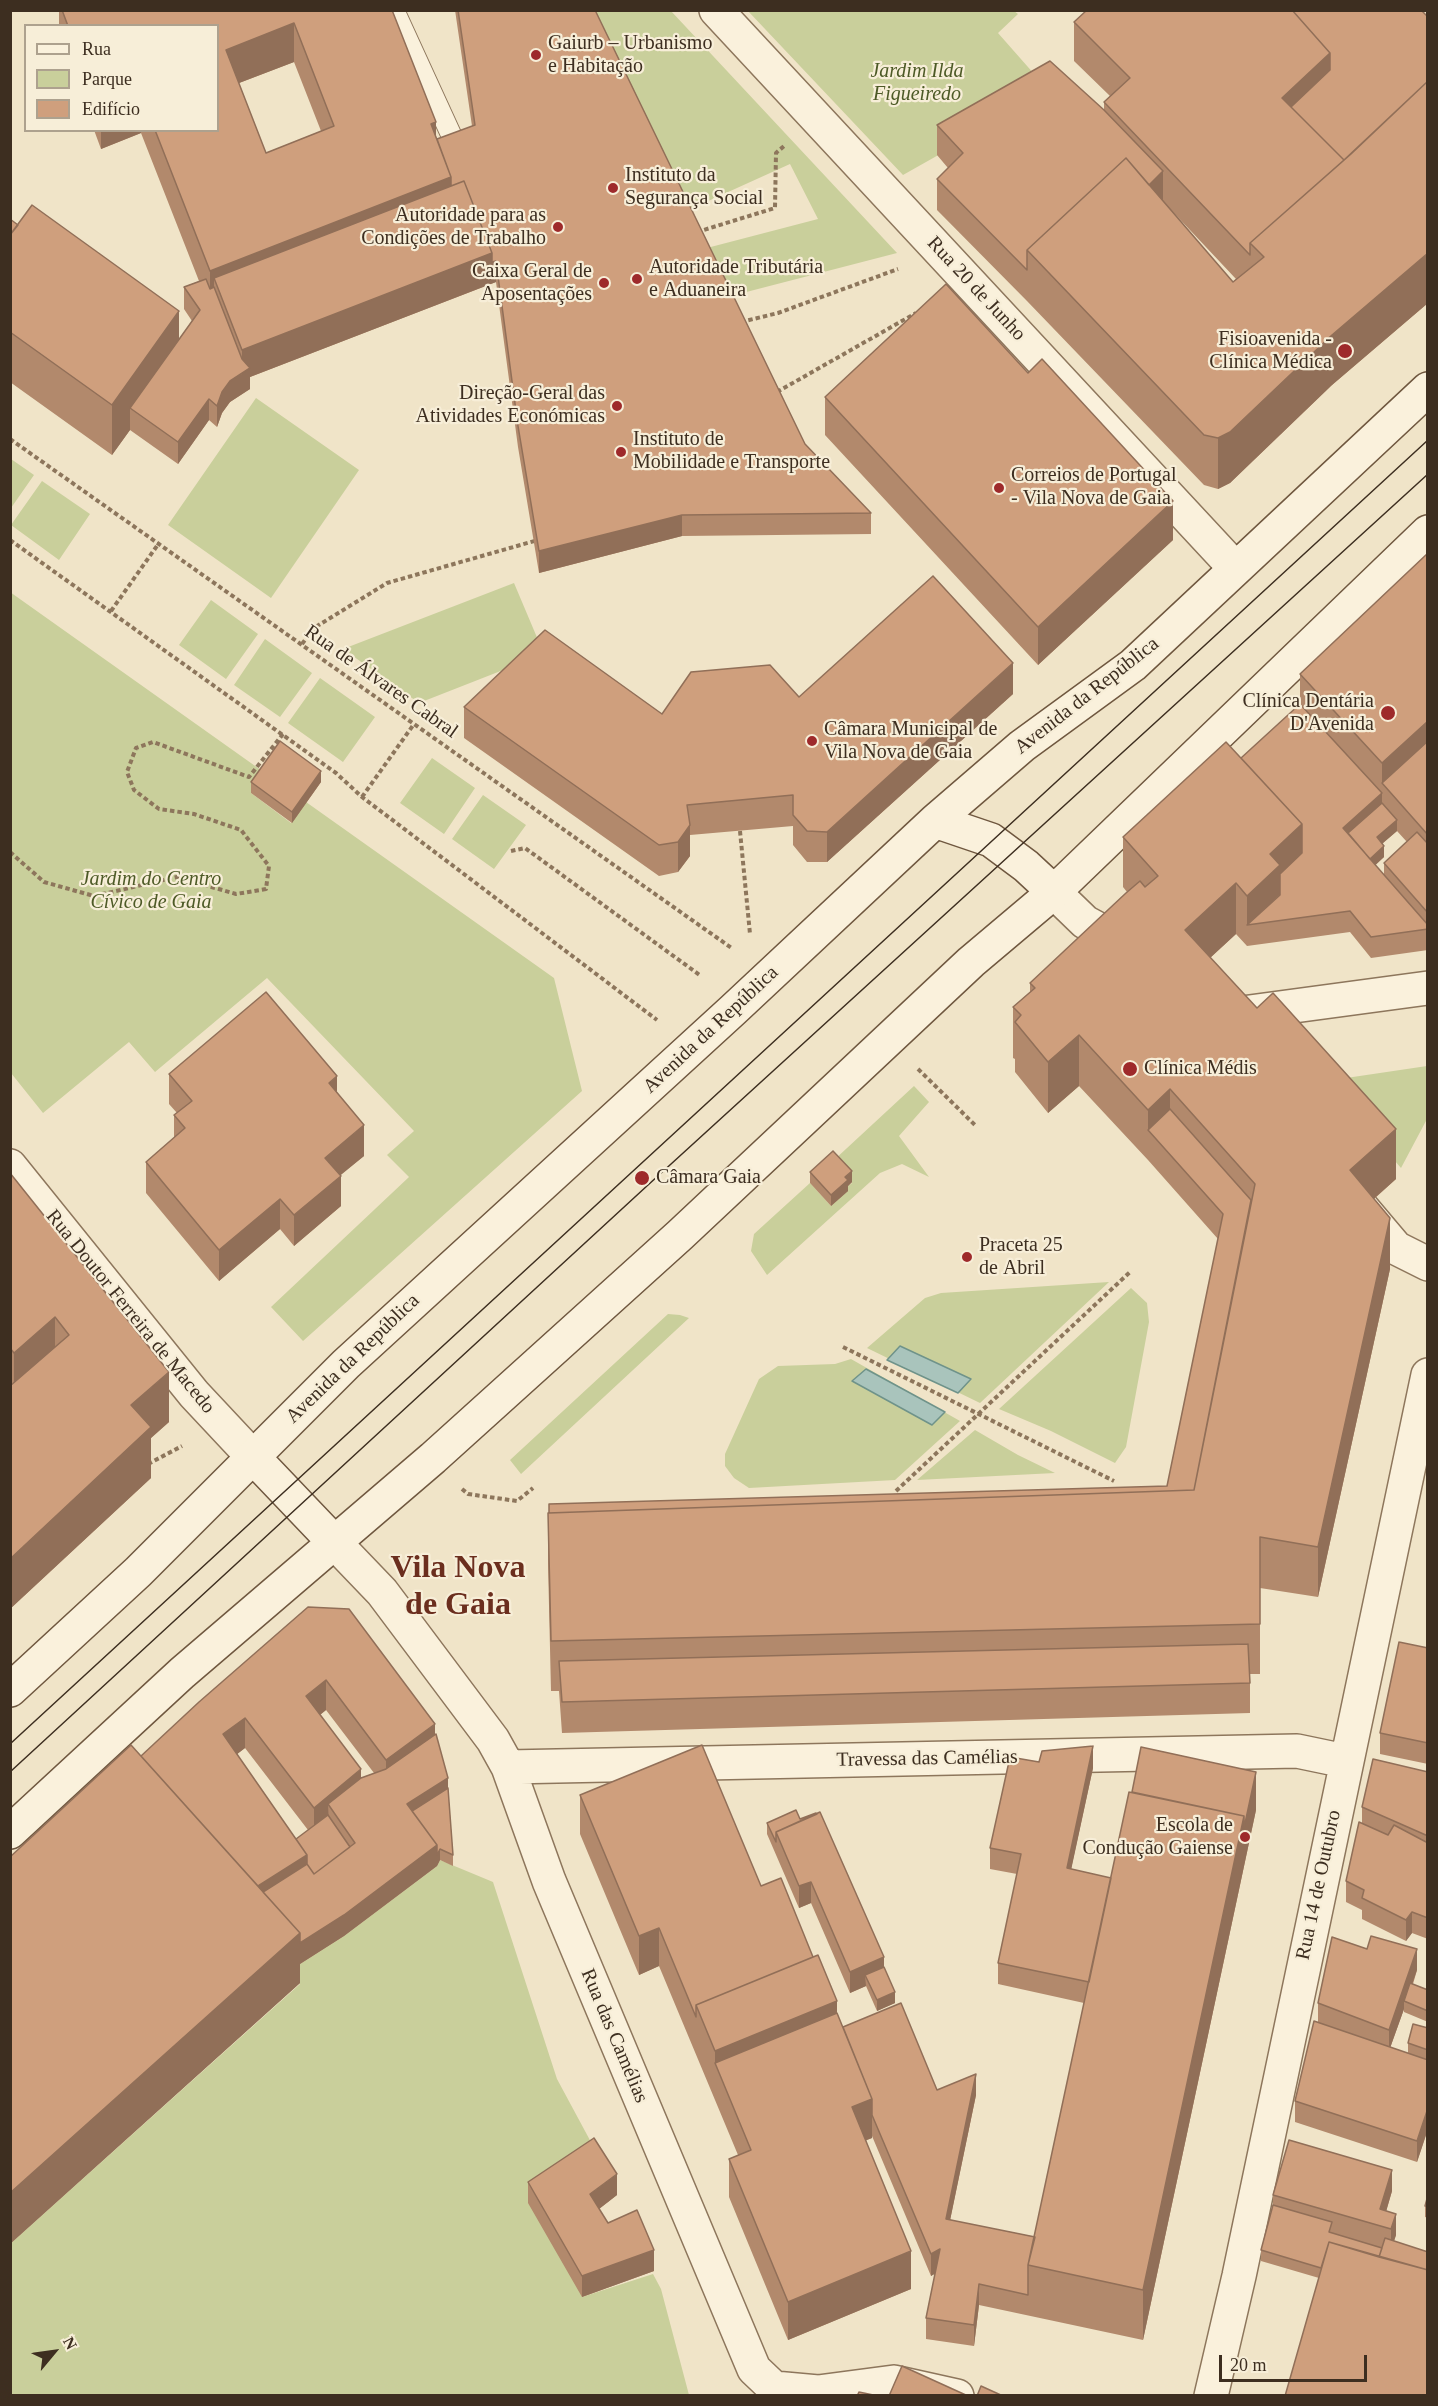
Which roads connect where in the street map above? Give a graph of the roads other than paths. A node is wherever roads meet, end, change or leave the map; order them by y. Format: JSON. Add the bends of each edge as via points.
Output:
{"nodes":[{"id":1,"x":394,"y":10,"type":"edge"},
{"id":2,"x":716,"y":10,"type":"edge"},
{"id":3,"x":454,"y":141,"type":"edge"},
{"id":4,"x":1428,"y":389,"type":"edge"},
{"id":5,"x":1428,"y":532,"type":"edge"},
{"id":6,"x":1235,"y":568,"type":"junction"},
{"id":7,"x":935,"y":821,"type":"junction"},
{"id":8,"x":1054,"y":892,"type":"junction"},
{"id":9,"x":1126,"y":944,"type":"edge"},
{"id":10,"x":1428,"y":988,"type":"edge"},
{"id":11,"x":1219,"y":1016,"type":"edge"},
{"id":12,"x":10,"y":1166,"type":"edge"},
{"id":13,"x":1363,"y":1209,"type":"edge"},
{"id":14,"x":1428,"y":1264,"type":"edge"},
{"id":15,"x":1428,"y":1375,"type":"edge"},
{"id":16,"x":253,"y":1456,"type":"junction"},
{"id":17,"x":335,"y":1542,"type":"junction"},
{"id":18,"x":10,"y":1690,"type":"edge"},
{"id":19,"x":1345,"y":1761,"type":"junction"},
{"id":20,"x":508,"y":1767,"type":"junction"},
{"id":21,"x":10,"y":1832,"type":"edge"},
{"id":22,"x":957,"y":2396,"type":"edge"},
{"id":23,"x":1210,"y":2396,"type":"edge"}],
"edges":[{"from":1,"to":3,"type":"lane"},
{"from":2,"to":6,"type":"street","name":"Rua 20 de Junho"},
{"from":4,"to":6,"type":"street","name":"Avenida da República"},
{"from":5,"to":8,"type":"street"},
{"from":6,"to":7,"type":"street","name":"Avenida da República","via":[[1133,665],[1022,746]]},
{"from":7,"to":8,"type":"street","via":[[991,840]]},
{"from":7,"to":16,"type":"street","name":"Avenida da República","via":[[363,1348]]},
{"from":8,"to":9,"type":"street","via":[[1085,922]]},
{"from":8,"to":17,"type":"street","via":[[971,962],[680,1235]]},
{"from":10,"to":11,"type":"street"},
{"from":12,"to":16,"type":"street","name":"Rua Doutor Ferreira de Macedo","via":[[194,1394]]},
{"from":13,"to":14,"type":"street","via":[[1396,1248]]},
{"from":15,"to":19,"type":"street","name":"Rua 14 de Outubro"},
{"from":16,"to":17,"type":"street","name":"Rua Doutor Ferreira de Macedo"},
{"from":16,"to":18,"type":"street","name":"Avenida da República","via":[[138,1572]]},
{"from":17,"to":20,"type":"street","name":"Rua das Camélias","via":[[382,1592],[493,1740]]},
{"from":17,"to":21,"type":"street","via":[[182,1673]]},
{"from":19,"to":20,"type":"street","name":"Travessa das Camélias","via":[[1297,1751]]},
{"from":19,"to":23,"type":"street","name":"Rua 14 de Outubro","via":[[1239,2276]]},
{"from":20,"to":22,"type":"street","name":"Rua das Camélias","via":[[549,1881],[754,2369],[774,2388],[818,2392],[894,2382]]}]}
